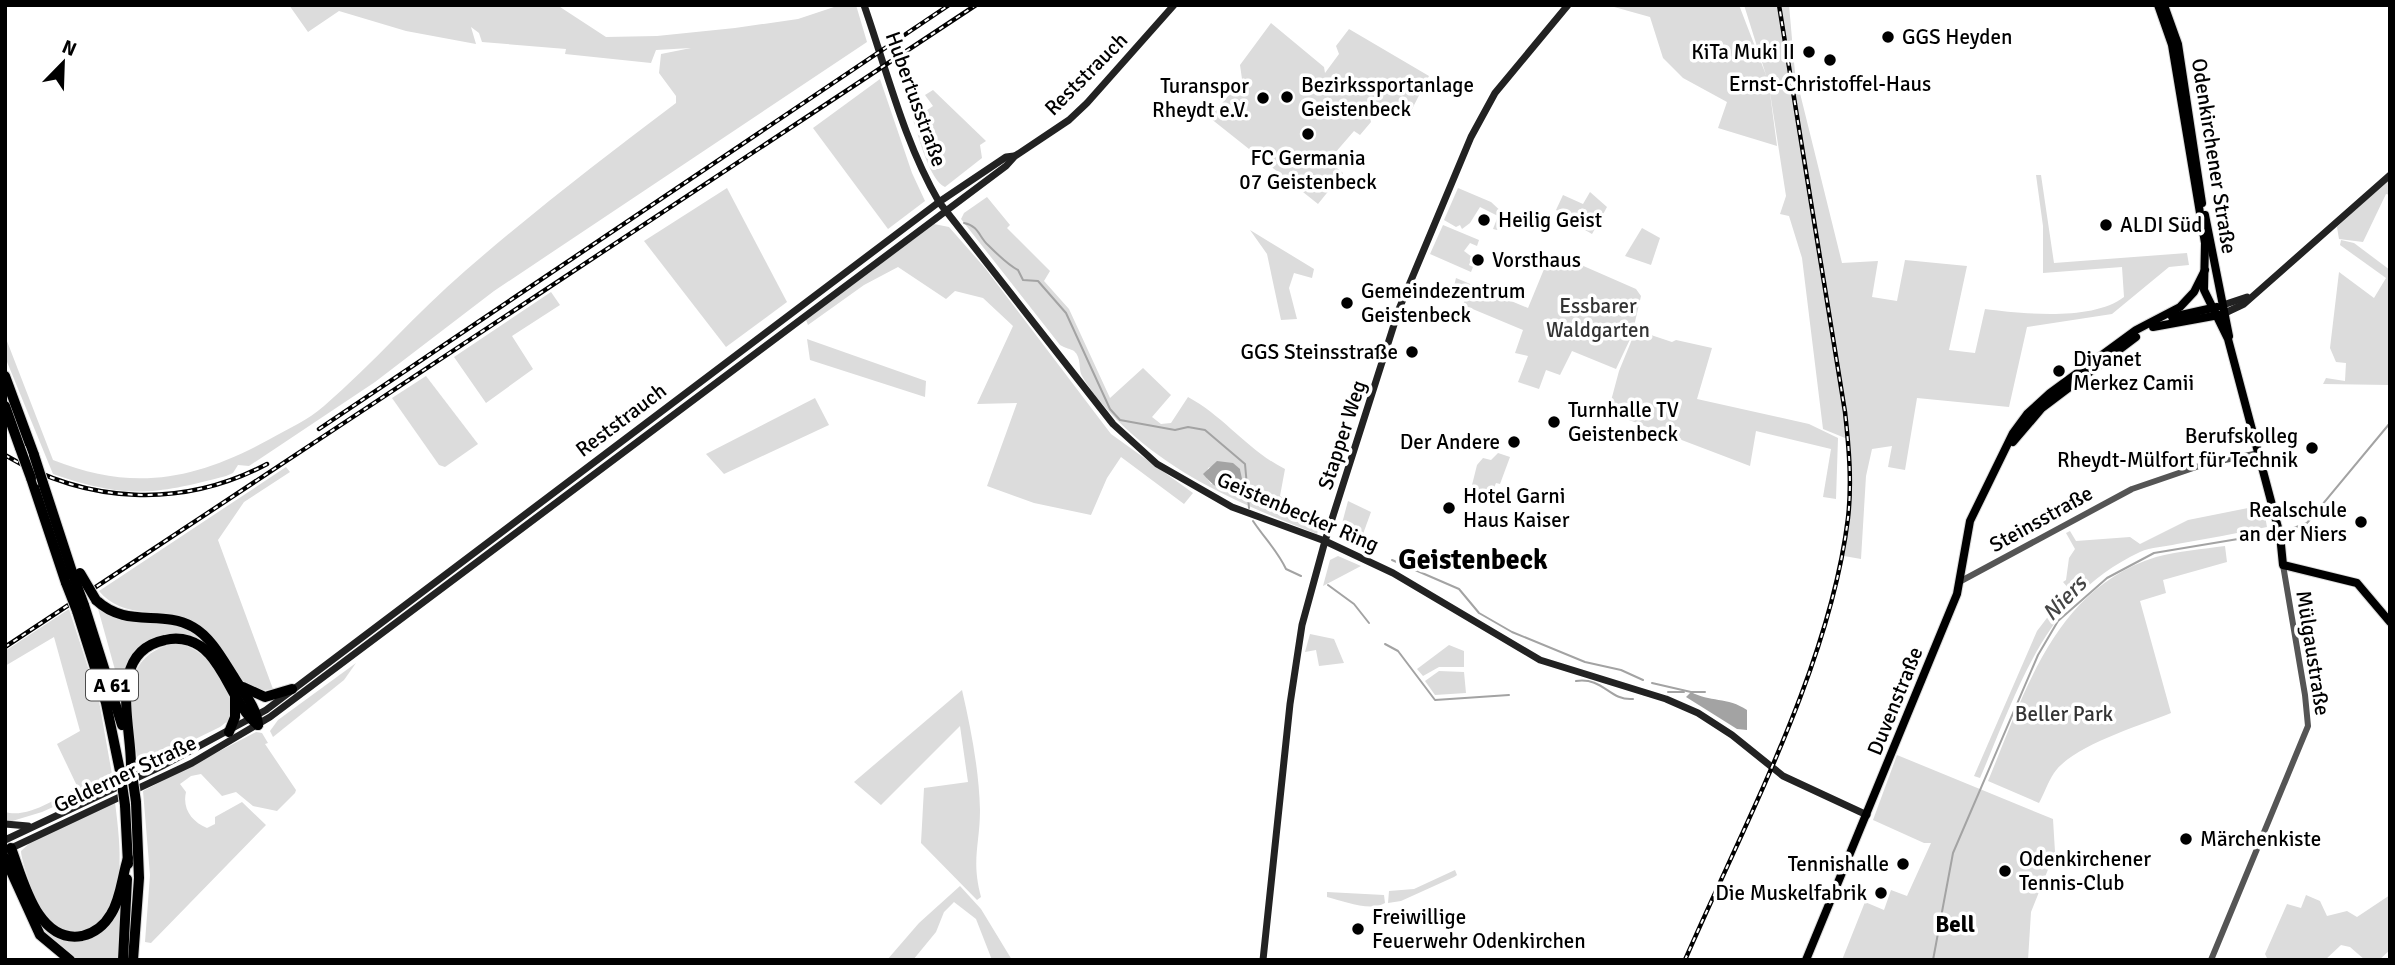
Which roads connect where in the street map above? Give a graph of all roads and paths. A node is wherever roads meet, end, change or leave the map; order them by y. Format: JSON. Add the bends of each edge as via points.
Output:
{"nodes":[{"id":1,"x":864,"y":5,"type":"edge"},
{"id":2,"x":1174,"y":5,"type":"edge"},
{"id":3,"x":1568,"y":5,"type":"edge"},
{"id":4,"x":2158,"y":5,"type":"edge"},
{"id":5,"x":2164,"y":5,"type":"edge"},
{"id":6,"x":1015,"y":156,"type":"junction"},
{"id":7,"x":2390,"y":175,"type":"edge"},
{"id":8,"x":939,"y":202,"type":"junction"},
{"id":9,"x":944,"y":210,"type":"junction"},
{"id":10,"x":2205,"y":270,"type":"junction"},
{"id":11,"x":2219,"y":310,"type":"junction"},
{"id":12,"x":2159,"y":319,"type":"junction"},
{"id":13,"x":5,"y":376,"type":"edge"},
{"id":14,"x":5,"y":406,"type":"edge"},
{"id":15,"x":2259,"y":453,"type":"junction"},
{"id":16,"x":2005,"y":454,"type":"junction"},
{"id":17,"x":1325,"y":541,"type":"junction"},
{"id":18,"x":2283,"y":565,"type":"junction"},
{"id":19,"x":2296,"y":567,"type":"junction"},
{"id":20,"x":73,"y":578,"type":"junction"},
{"id":21,"x":2284,"y":579,"type":"junction"},
{"id":22,"x":1961,"y":581,"type":"junction"},
{"id":23,"x":81,"y":608,"type":"junction"},
{"id":24,"x":2390,"y":622,"type":"edge"},
{"id":25,"x":235,"y":679,"type":"junction"},
{"id":26,"x":292,"y":689,"type":"junction"},
{"id":27,"x":234,"y":692,"type":"junction"},
{"id":28,"x":256,"y":720,"type":"junction"},
{"id":29,"x":229,"y":732,"type":"junction"},
{"id":30,"x":131,"y":767,"type":"junction"},
{"id":31,"x":1867,"y":815,"type":"junction"},
{"id":32,"x":5,"y":824,"type":"edge"},
{"id":33,"x":36,"y":824,"type":"junction"},
{"id":34,"x":7,"y":843,"type":"edge"},
{"id":35,"x":5,"y":858,"type":"edge"},
{"id":36,"x":128,"y":858,"type":"junction"},
{"id":37,"x":5,"y":878,"type":"edge"},
{"id":38,"x":19,"y":891,"type":"junction"},
{"id":39,"x":70,"y":960,"type":"edge"},
{"id":40,"x":123,"y":960,"type":"edge"},
{"id":41,"x":133,"y":960,"type":"edge"},
{"id":42,"x":1263,"y":960,"type":"edge"},
{"id":43,"x":1807,"y":960,"type":"edge"},
{"id":44,"x":2211,"y":960,"type":"edge"}],
"edges":[{"from":1,"to":8,"type":"main road","name":"Hubertusstraße","via":[[910,142]]},
{"from":2,"to":6,"type":"main road","name":"Reststrauch","via":[[1078,112]]},
{"from":3,"to":17,"type":"main road","name":"Stapper Weg","via":[[1495,93],[1471,137],[1399,309]]},
{"from":4,"to":10,"type":"main road","name":"Odenkirchener Straße","via":[[2172,45]]},
{"from":5,"to":11,"type":"main road","name":"Odenkirchener Straße","via":[[2178,44]]},
{"from":6,"to":8,"type":"main road","name":"Reststrauch","via":[[1006,157]]},
{"from":6,"to":9,"type":"main road","name":"Reststrauch"},
{"from":7,"to":11,"type":"main road","via":[[2234,311]]},
{"from":8,"to":9,"type":"main road","name":"Hubertusstraße"},
{"from":8,"to":26,"type":"main road","name":"Reststrauch"},
{"from":9,"to":17,"type":"main road","name":"Geistenbecker Ring","via":[[1090,395],[1137,447],[1157,464],[1232,507]]},
{"from":9,"to":28,"type":"main road","name":"Reststrauch"},
{"from":10,"to":11,"type":"main road","name":"Odenkirchener Straße","via":[[2204,290]]},
{"from":10,"to":12,"type":"main road","via":[[2187,301]]},
{"from":11,"to":12,"type":"main road"},
{"from":11,"to":15,"type":"main road","name":"Mülgaustraße"},
{"from":11,"to":16,"type":"main road","name":"Duvenstraße","via":[[2160,324],[2138,335],[2042,408]]},
{"from":12,"to":16,"type":"main road","name":"Duvenstraße","via":[[2136,330],[2038,403],[2019,423]]},
{"from":13,"to":20,"type":"highway","number":"A 61","bridge":true},
{"from":14,"to":20,"type":"highway","number":"A 61","bridge":true},
{"from":15,"to":18,"type":"main road","name":"Mülgaustraße"},
{"from":15,"to":22,"type":"street","name":"Steinsstraße","via":[[2205,464],[2132,489]]},
{"from":16,"to":22,"type":"main road","name":"Duvenstraße","via":[[1970,521]]},
{"from":17,"to":31,"type":"main road","name":"Geistenbecker Ring","via":[[1409,582],[1540,660],[1698,713],[1783,775]]},
{"from":17,"to":42,"type":"main road","name":"Stapper Weg","via":[[1302,625],[1290,704]]},
{"from":18,"to":19,"type":"main road"},
{"from":18,"to":21,"type":"street","name":"Mülgaustraße"},
{"from":19,"to":21,"type":"street"},
{"from":19,"to":24,"type":"main road","via":[[2357,583]]},
{"from":20,"to":23,"type":"highway","number":"A 61","bridge":true},
{"from":20,"to":25,"type":"highway","bridge":true,"via":[[122,616],[177,621],[195,628]]},
{"from":21,"to":44,"type":"street","name":"Mülgaustraße","via":[[2308,713],[2306,733]]},
{"from":22,"to":31,"type":"main road","name":"Duvenstraße"},
{"from":23,"to":30,"type":"highway","number":"A 61","via":[[118,707]]},
{"from":23,"to":36,"type":"highway","number":"A 61","bridge":true,"via":[[120,771]]},
{"from":25,"to":26,"type":"highway","via":[[259,696]]},
{"from":25,"to":28,"type":"highway"},
{"from":26,"to":28,"type":"main road","name":"Reststrauch"},
{"from":27,"to":28,"type":"highway"},
{"from":27,"to":29,"type":"highway","via":[[236,710]]},
{"from":27,"to":30,"type":"highway","via":[[197,644],[172,639],[148,647],[135,660],[126,688]]},
{"from":28,"to":29,"type":"main road","name":"Gelderner Straße"},
{"from":28,"to":34,"type":"main road","name":"Gelderner Straße","via":[[192,763]]},
{"from":29,"to":33,"type":"main road","name":"Gelderner Straße"},
{"from":30,"to":41,"type":"highway","number":"A 61","bridge":true,"via":[[139,878]]},
{"from":31,"to":43,"type":"main road","name":"Duvenstraße"},
{"from":32,"to":33,"type":"main road"},
{"from":33,"to":34,"type":"main road","name":"Gelderner Straße"},
{"from":34,"to":36,"type":"highway","via":[[43,921],[58,933],[73,937],[95,932],[111,915]]},
{"from":35,"to":38,"type":"highway"},
{"from":36,"to":40,"type":"highway","number":"A 61"},
{"from":37,"to":38,"type":"highway"},
{"from":38,"to":39,"type":"highway","via":[[40,935]]}]}
